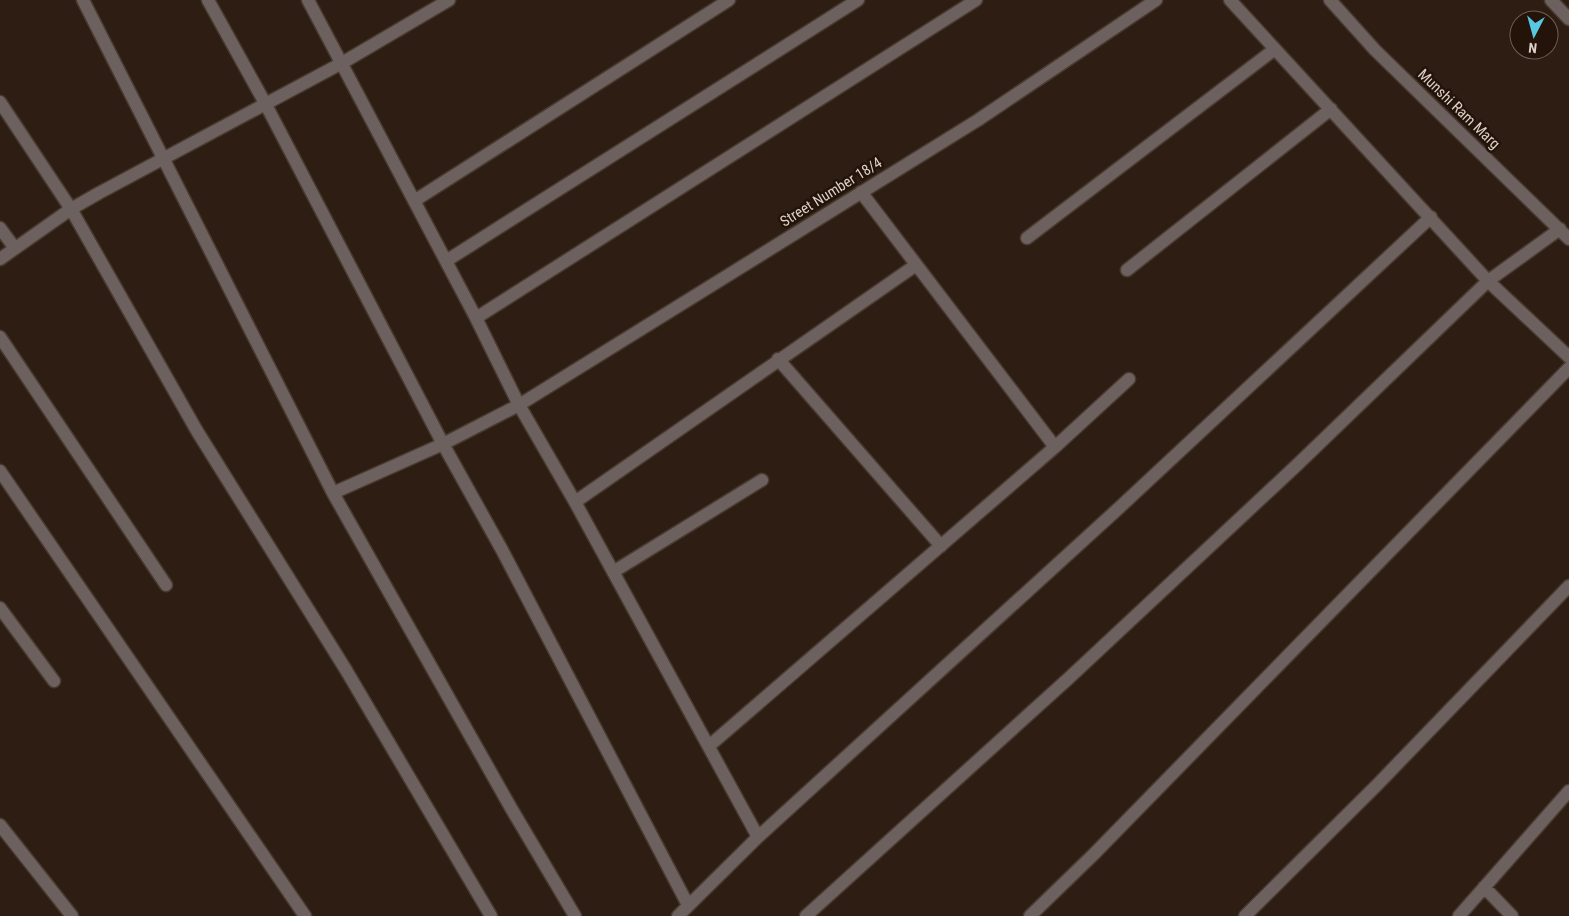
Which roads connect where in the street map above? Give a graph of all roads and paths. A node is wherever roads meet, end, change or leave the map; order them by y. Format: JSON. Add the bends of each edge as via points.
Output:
{"nodes":[{"id":1,"x":83,"y":0,"type":"edge"},
{"id":2,"x":208,"y":0,"type":"edge"},
{"id":3,"x":308,"y":0,"type":"edge"},
{"id":4,"x":447,"y":0,"type":"edge"},
{"id":5,"x":729,"y":0,"type":"edge"},
{"id":6,"x":858,"y":0,"type":"edge"},
{"id":7,"x":976,"y":0,"type":"edge"},
{"id":8,"x":1156,"y":0,"type":"edge"},
{"id":9,"x":1230,"y":0,"type":"edge"},
{"id":10,"x":1330,"y":0,"type":"edge"},
{"id":11,"x":1550,"y":0,"type":"edge"},
{"id":12,"x":1569,"y":19,"type":"edge"},
{"id":13,"x":1275,"y":49,"type":"junction"},
{"id":14,"x":342,"y":62,"type":"junction"},
{"id":15,"x":0,"y":102,"type":"edge"},
{"id":16,"x":265,"y":103,"type":"junction"},
{"id":17,"x":1331,"y":110,"type":"junction"},
{"id":18,"x":162,"y":158,"type":"junction"},
{"id":19,"x":861,"y":192,"type":"junction"},
{"id":20,"x":414,"y":201,"type":"junction"},
{"id":21,"x":71,"y":209,"type":"junction"},
{"id":22,"x":1431,"y":217,"type":"junction"},
{"id":23,"x":0,"y":228,"type":"edge"},
{"id":24,"x":1560,"y":229,"type":"junction"},
{"id":25,"x":1027,"y":238,"type":"dead end"},
{"id":26,"x":1569,"y":239,"type":"edge"},
{"id":27,"x":14,"y":247,"type":"junction"},
{"id":28,"x":0,"y":258,"type":"edge"},
{"id":29,"x":446,"y":261,"type":"junction"},
{"id":30,"x":916,"y":265,"type":"junction"},
{"id":31,"x":1127,"y":270,"type":"dead end"},
{"id":32,"x":1488,"y":282,"type":"junction"},
{"id":33,"x":476,"y":318,"type":"junction"},
{"id":34,"x":0,"y":337,"type":"edge"},
{"id":35,"x":1569,"y":357,"type":"edge"},
{"id":36,"x":778,"y":359,"type":"junction"},
{"id":37,"x":1569,"y":368,"type":"edge"},
{"id":38,"x":1129,"y":379,"type":"dead end"},
{"id":39,"x":519,"y":405,"type":"junction"},
{"id":40,"x":443,"y":444,"type":"junction"},
{"id":41,"x":1055,"y":447,"type":"junction"},
{"id":42,"x":0,"y":471,"type":"edge"},
{"id":43,"x":762,"y":480,"type":"dead end"},
{"id":44,"x":333,"y":493,"type":"junction"},
{"id":45,"x":575,"y":502,"type":"junction"},
{"id":46,"x":942,"y":546,"type":"junction"},
{"id":47,"x":613,"y":572,"type":"junction"},
{"id":48,"x":166,"y":585,"type":"dead end"},
{"id":49,"x":1569,"y":586,"type":"edge"},
{"id":50,"x":0,"y":608,"type":"edge"},
{"id":51,"x":54,"y":681,"type":"dead end"},
{"id":52,"x":710,"y":746,"type":"junction"},
{"id":53,"x":1569,"y":791,"type":"edge"},
{"id":54,"x":0,"y":825,"type":"edge"},
{"id":55,"x":758,"y":837,"type":"junction"},
{"id":56,"x":1484,"y":888,"type":"junction"},
{"id":57,"x":688,"y":905,"type":"junction"},
{"id":58,"x":72,"y":916,"type":"edge"},
{"id":59,"x":305,"y":916,"type":"edge"},
{"id":60,"x":491,"y":916,"type":"edge"},
{"id":61,"x":575,"y":916,"type":"edge"},
{"id":62,"x":678,"y":916,"type":"edge"},
{"id":63,"x":806,"y":916,"type":"edge"},
{"id":64,"x":1030,"y":916,"type":"edge"},
{"id":65,"x":1245,"y":916,"type":"edge"},
{"id":66,"x":1459,"y":916,"type":"edge"},
{"id":67,"x":1512,"y":916,"type":"edge"}],
"edges":[{"from":1,"to":18,"type":"street"},
{"from":2,"to":16,"type":"street"},
{"from":3,"to":14,"type":"street"},
{"from":4,"to":14,"type":"street"},
{"from":5,"to":20,"type":"street"},
{"from":6,"to":29,"type":"street"},
{"from":7,"to":33,"type":"street"},
{"from":8,"to":19,"type":"street","name":"Street Number 18/4","via":[[978,120]]},
{"from":9,"to":13,"type":"street"},
{"from":10,"to":24,"type":"street","name":"Munshi Ram Marg","via":[[1375,50]]},
{"from":11,"to":12,"type":"street"},
{"from":13,"to":17,"type":"street"},
{"from":13,"to":25,"type":"street"},
{"from":14,"to":16,"type":"street"},
{"from":14,"to":20,"type":"street"},
{"from":15,"to":21,"type":"street"},
{"from":16,"to":18,"type":"street"},
{"from":16,"to":40,"type":"street"},
{"from":17,"to":22,"type":"street"},
{"from":17,"to":31,"type":"street"},
{"from":18,"to":21,"type":"street"},
{"from":18,"to":44,"type":"street"},
{"from":19,"to":30,"type":"street"},
{"from":19,"to":39,"type":"street","name":"Street Number 18/4"},
{"from":20,"to":29,"type":"street"},
{"from":21,"to":27,"type":"street"},
{"from":21,"to":60,"type":"street","via":[[197,432],[346,670]]},
{"from":22,"to":32,"type":"street"},
{"from":22,"to":55,"type":"street","via":[[1120,507]]},
{"from":23,"to":27,"type":"street"},
{"from":24,"to":26,"type":"street","name":"Munshi Ram Marg"},
{"from":24,"to":32,"type":"street"},
{"from":27,"to":28,"type":"street"},
{"from":29,"to":33,"type":"street"},
{"from":30,"to":36,"type":"street"},
{"from":30,"to":41,"type":"street"},
{"from":32,"to":35,"type":"street"},
{"from":32,"to":63,"type":"street","via":[[1291,471]]},
{"from":33,"to":39,"type":"street"},
{"from":34,"to":48,"type":"street"},
{"from":36,"to":45,"type":"street"},
{"from":36,"to":46,"type":"street"},
{"from":37,"to":64,"type":"street"},
{"from":38,"to":41,"type":"street"},
{"from":39,"to":40,"type":"street","name":"Street Number 18/4"},
{"from":39,"to":45,"type":"street"},
{"from":40,"to":44,"type":"street","name":"Street Number 18/4"},
{"from":40,"to":57,"type":"street"},
{"from":41,"to":46,"type":"street"},
{"from":42,"to":59,"type":"street"},
{"from":43,"to":47,"type":"street"},
{"from":44,"to":61,"type":"street"},
{"from":45,"to":47,"type":"street"},
{"from":46,"to":52,"type":"street"},
{"from":47,"to":52,"type":"street"},
{"from":49,"to":65,"type":"street","via":[[1378,785]]},
{"from":50,"to":51,"type":"street"},
{"from":52,"to":55,"type":"street"},
{"from":53,"to":56,"type":"street"},
{"from":54,"to":58,"type":"street"},
{"from":55,"to":57,"type":"street"},
{"from":56,"to":66,"type":"street"},
{"from":56,"to":67,"type":"street"},
{"from":57,"to":62,"type":"street"}]}
